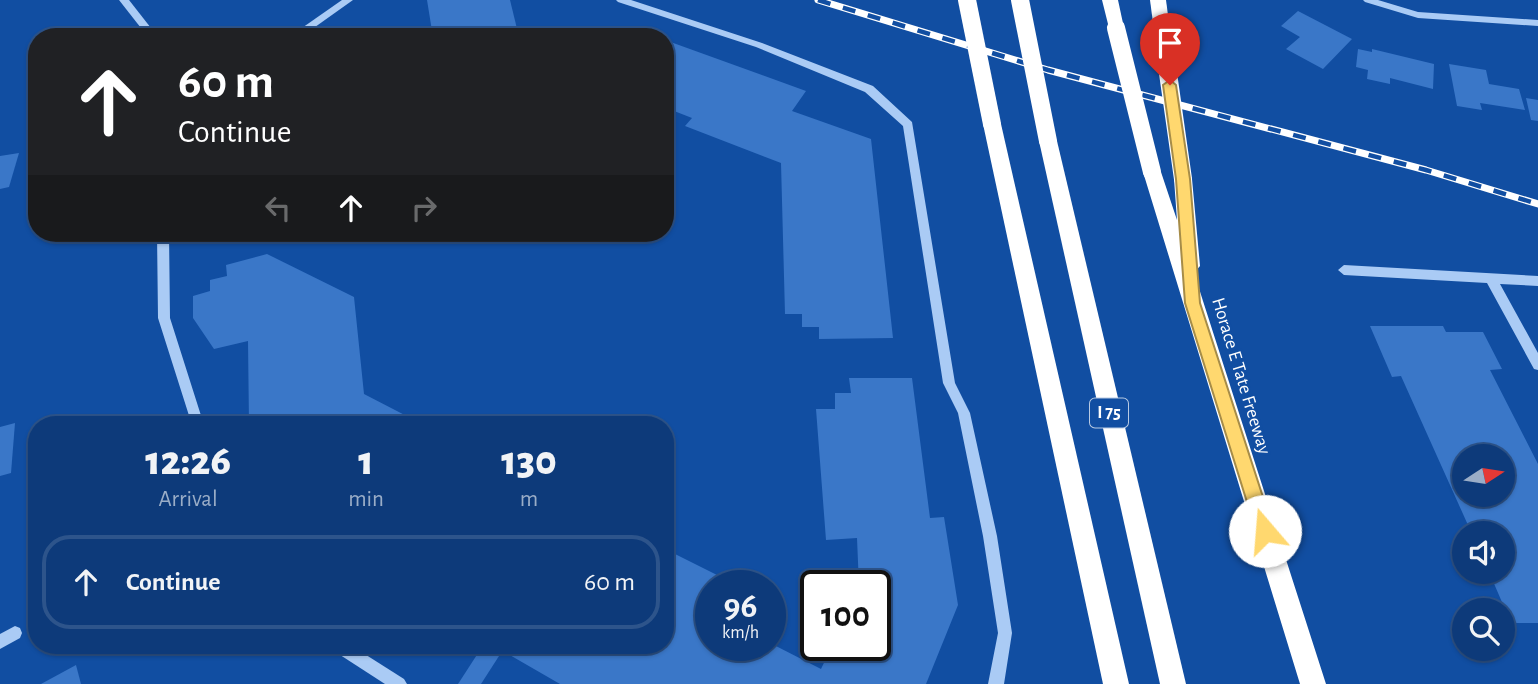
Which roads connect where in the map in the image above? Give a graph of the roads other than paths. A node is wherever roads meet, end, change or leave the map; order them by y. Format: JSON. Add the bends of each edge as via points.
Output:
{"nodes":[{"id":1,"x":124,"y":0,"type":"edge"},
{"id":2,"x":348,"y":0,"type":"edge"},
{"id":3,"x":621,"y":0,"type":"edge"},
{"id":4,"x":967,"y":0,"type":"edge"},
{"id":5,"x":1020,"y":0,"type":"edge"},
{"id":6,"x":1110,"y":0,"type":"edge"},
{"id":7,"x":1158,"y":0,"type":"edge"},
{"id":8,"x":1368,"y":0,"type":"edge"},
{"id":9,"x":1538,"y":23,"type":"edge"},
{"id":10,"x":146,"y":28,"type":"edge"},
{"id":11,"x":307,"y":28,"type":"edge"},
{"id":12,"x":163,"y":242,"type":"edge"},
{"id":13,"x":1344,"y":270,"type":"dead end"},
{"id":14,"x":1490,"y":277,"type":"junction"},
{"id":15,"x":1538,"y":281,"type":"edge"},
{"id":16,"x":1193,"y":303,"type":"junction"},
{"id":17,"x":1538,"y":365,"type":"edge"},
{"id":18,"x":195,"y":416,"type":"edge"},
{"id":19,"x":16,"y":633,"type":"dead end"},
{"id":20,"x":0,"y":642,"type":"edge"},
{"id":21,"x":352,"y":654,"type":"edge"},
{"id":22,"x":399,"y":684,"type":"edge"},
{"id":23,"x":996,"y":684,"type":"edge"},
{"id":24,"x":1116,"y":684,"type":"edge"},
{"id":25,"x":1173,"y":684,"type":"edge"},
{"id":26,"x":1313,"y":684,"type":"edge"}],
"edges":[{"from":1,"to":10,"type":"street"},
{"from":2,"to":11,"type":"street"},
{"from":3,"to":23,"type":"street","via":[[759,45],[869,89],[908,125],[949,383],[964,413],[990,536],[1005,633]]},
{"from":4,"to":24,"type":"highway","bridge":true},
{"from":5,"to":25,"type":"highway","number":"I 75","bridge":true},
{"from":6,"to":16,"type":"highway","name":"Horace E Tate Freeway","bridge":true,"via":[[1152,172]]},
{"from":7,"to":16,"type":"highway","bridge":true,"via":[[1183,179]]},
{"from":8,"to":9,"type":"street","via":[[1418,15]]},
{"from":12,"to":18,"type":"street","via":[[164,318]]},
{"from":13,"to":14,"type":"street"},
{"from":14,"to":15,"type":"street"},
{"from":14,"to":17,"type":"street"},
{"from":16,"to":26,"type":"highway","name":"Horace E Tate Freeway"},
{"from":19,"to":20,"type":"street"},
{"from":21,"to":22,"type":"street"}]}
